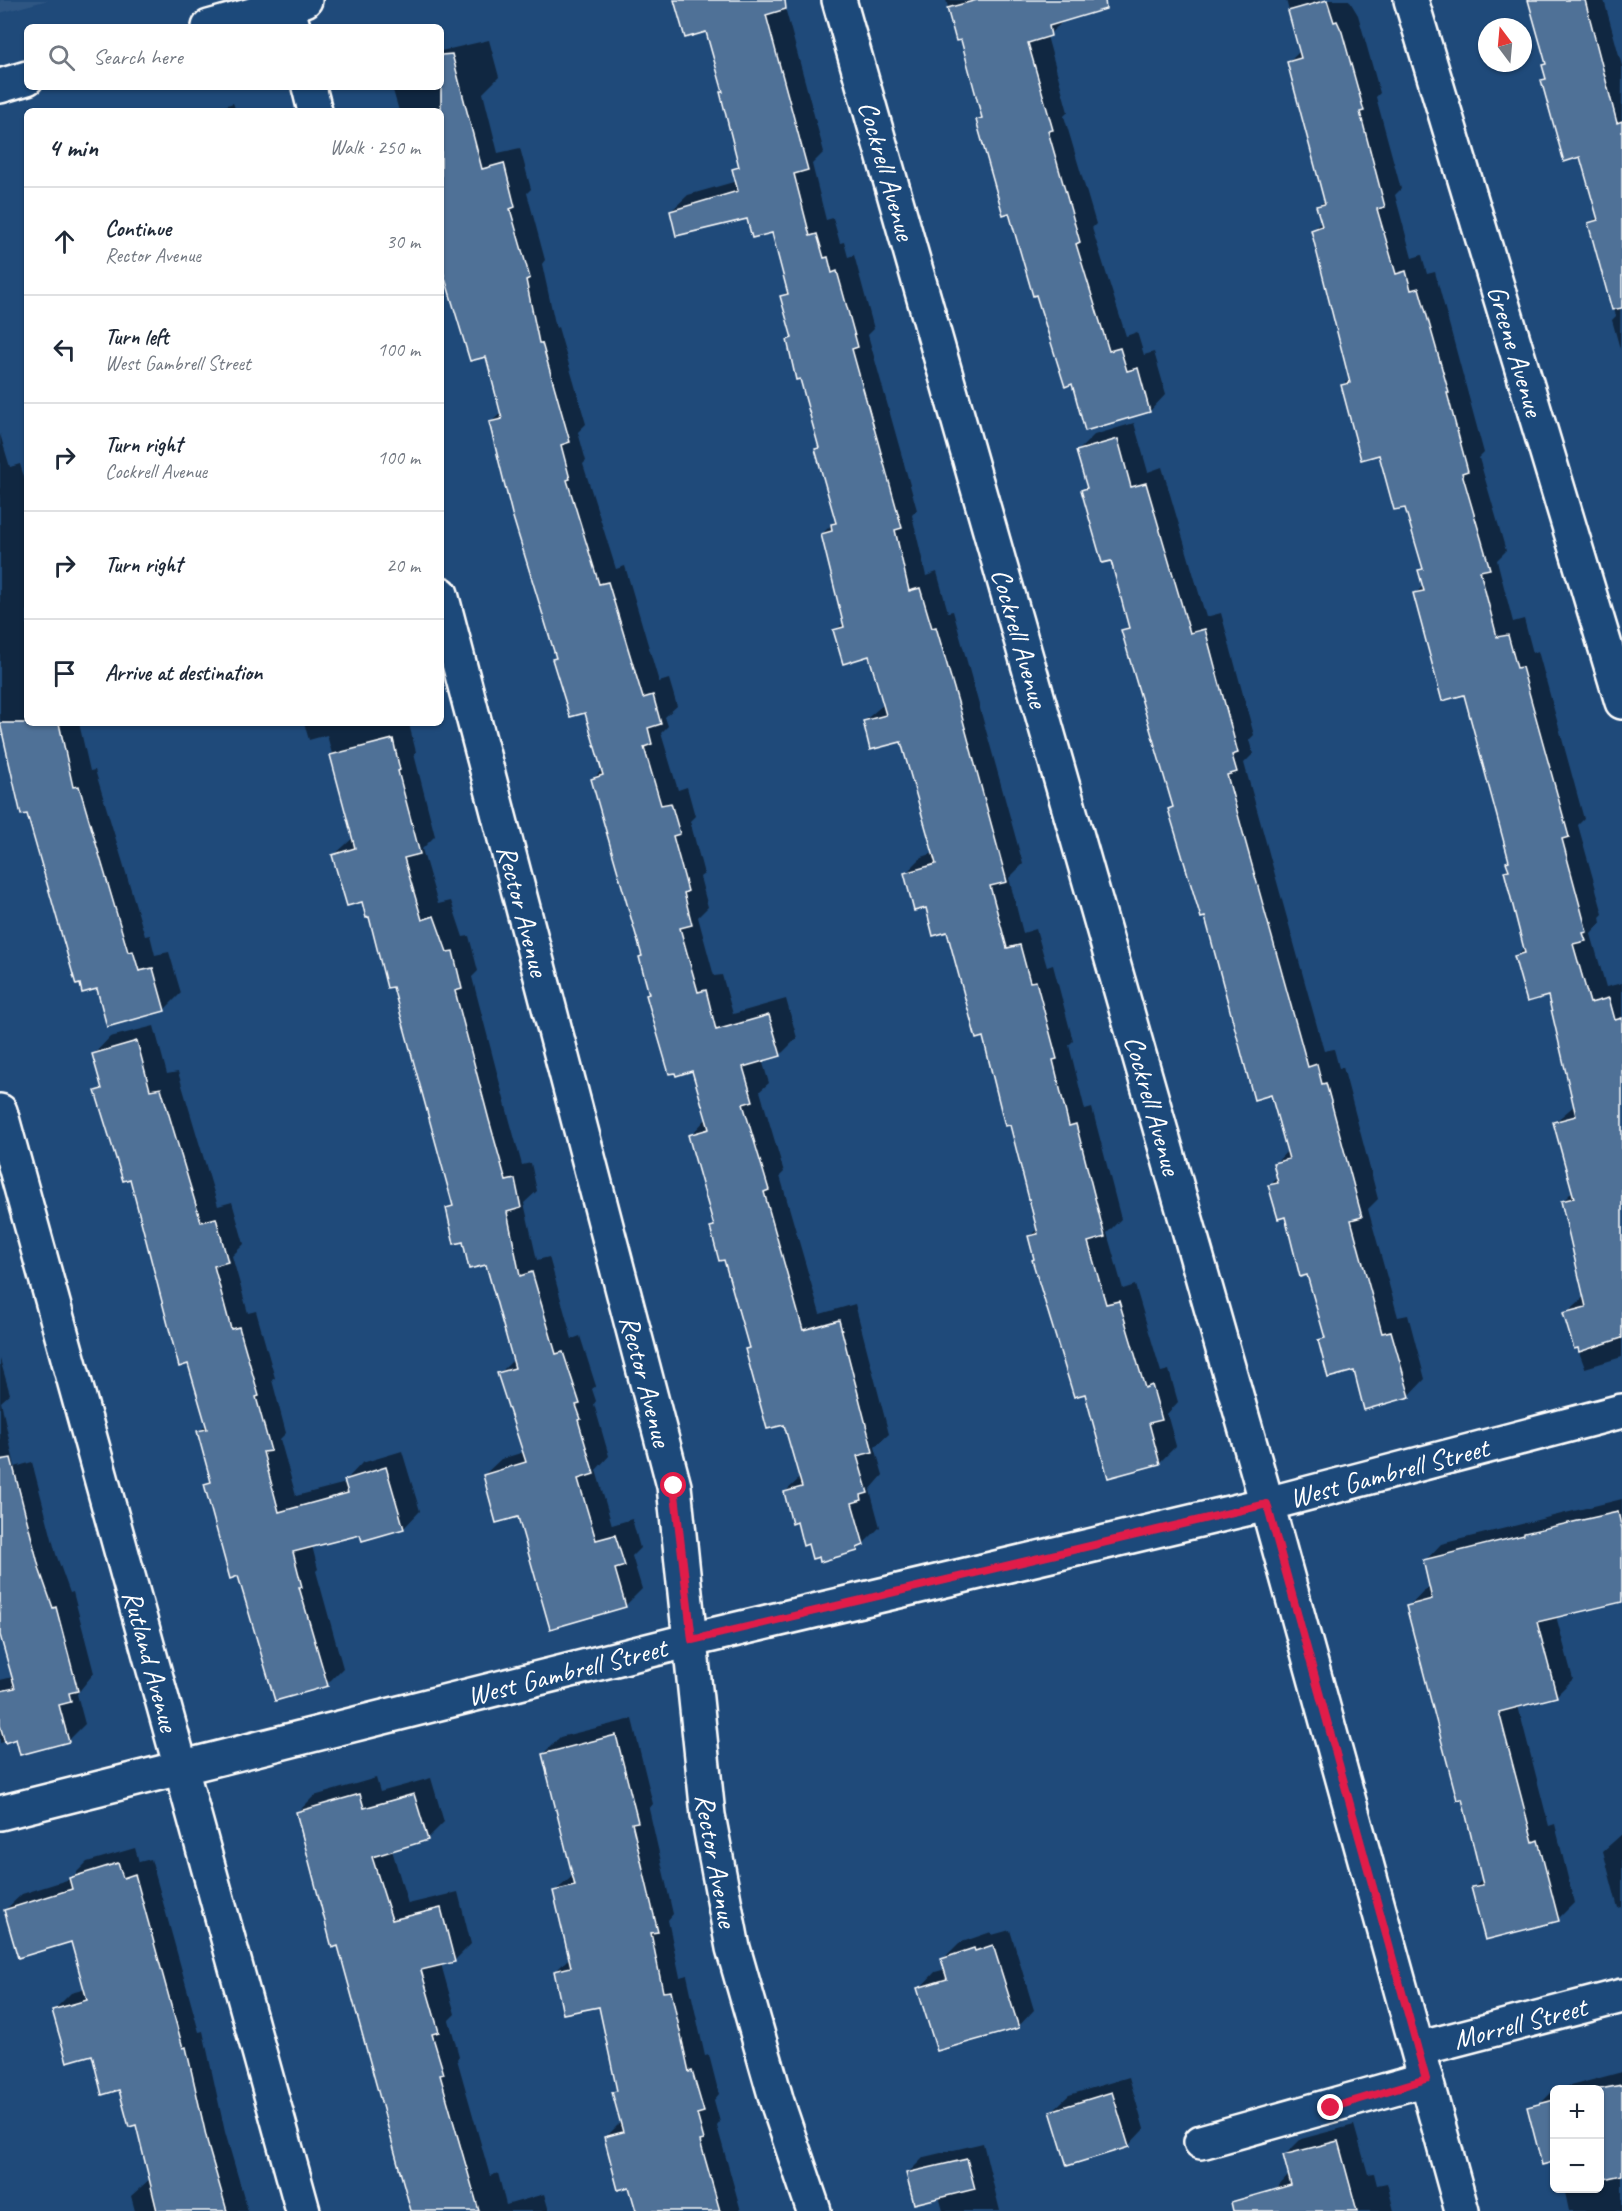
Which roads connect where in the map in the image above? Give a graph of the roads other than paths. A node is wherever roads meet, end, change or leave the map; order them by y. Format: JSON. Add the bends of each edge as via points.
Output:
{"nodes":[{"id":1,"x":839,"y":0,"type":"edge"},
{"id":2,"x":1411,"y":0,"type":"edge"},
{"id":3,"x":295,"y":11,"type":"edge"},
{"id":4,"x":225,"y":24,"type":"edge"},
{"id":5,"x":24,"y":79,"type":"edge"},
{"id":6,"x":0,"y":86,"type":"edge"},
{"id":7,"x":310,"y":90,"type":"edge"},
{"id":8,"x":314,"y":108,"type":"edge"},
{"id":9,"x":444,"y":605,"type":"edge"},
{"id":10,"x":1622,"y":702,"type":"edge"},
{"id":11,"x":0,"y":1111,"type":"edge"},
{"id":12,"x":1622,"y":1411,"type":"edge"},
{"id":13,"x":1267,"y":1504,"type":"junction"},
{"id":14,"x":692,"y":1640,"type":"junction"},
{"id":15,"x":180,"y":1768,"type":"junction"},
{"id":16,"x":0,"y":1813,"type":"edge"},
{"id":17,"x":1622,"y":1996,"type":"edge"},
{"id":18,"x":1422,"y":2064,"type":"junction"},
{"id":19,"x":1201,"y":2142,"type":"dead end"},
{"id":20,"x":303,"y":2211,"type":"edge"},
{"id":21,"x":814,"y":2211,"type":"edge"},
{"id":22,"x":1462,"y":2211,"type":"edge"}],
"edges":[{"from":1,"to":13,"type":"street","name":"Cockrell Avenue"},
{"from":2,"to":10,"type":"street","name":"Greene Avenue"},
{"from":3,"to":4,"type":"street"},
{"from":5,"to":6,"type":"street"},
{"from":7,"to":8,"type":"street"},
{"from":9,"to":14,"type":"street","name":"Rector Avenue","via":[[674,1486]]},
{"from":11,"to":15,"type":"street","name":"Rutland Avenue"},
{"from":12,"to":13,"type":"street","name":"West Gambrell Street"},
{"from":13,"to":14,"type":"street","name":"West Gambrell Street"},
{"from":13,"to":18,"type":"street","name":"Cockrell Avenue"},
{"from":14,"to":15,"type":"street","name":"West Gambrell Street"},
{"from":14,"to":21,"type":"street","name":"Rector Avenue","via":[[708,1815],[733,1948],[777,2102]]},
{"from":15,"to":16,"type":"street","name":"West Gambrell Street"},
{"from":15,"to":20,"type":"street","name":"Rutland Avenue"},
{"from":17,"to":18,"type":"street","name":"Morrell Street"},
{"from":18,"to":19,"type":"street","name":"Morrell Street"},
{"from":18,"to":22,"type":"street","name":"Cockrell Avenue"}]}
